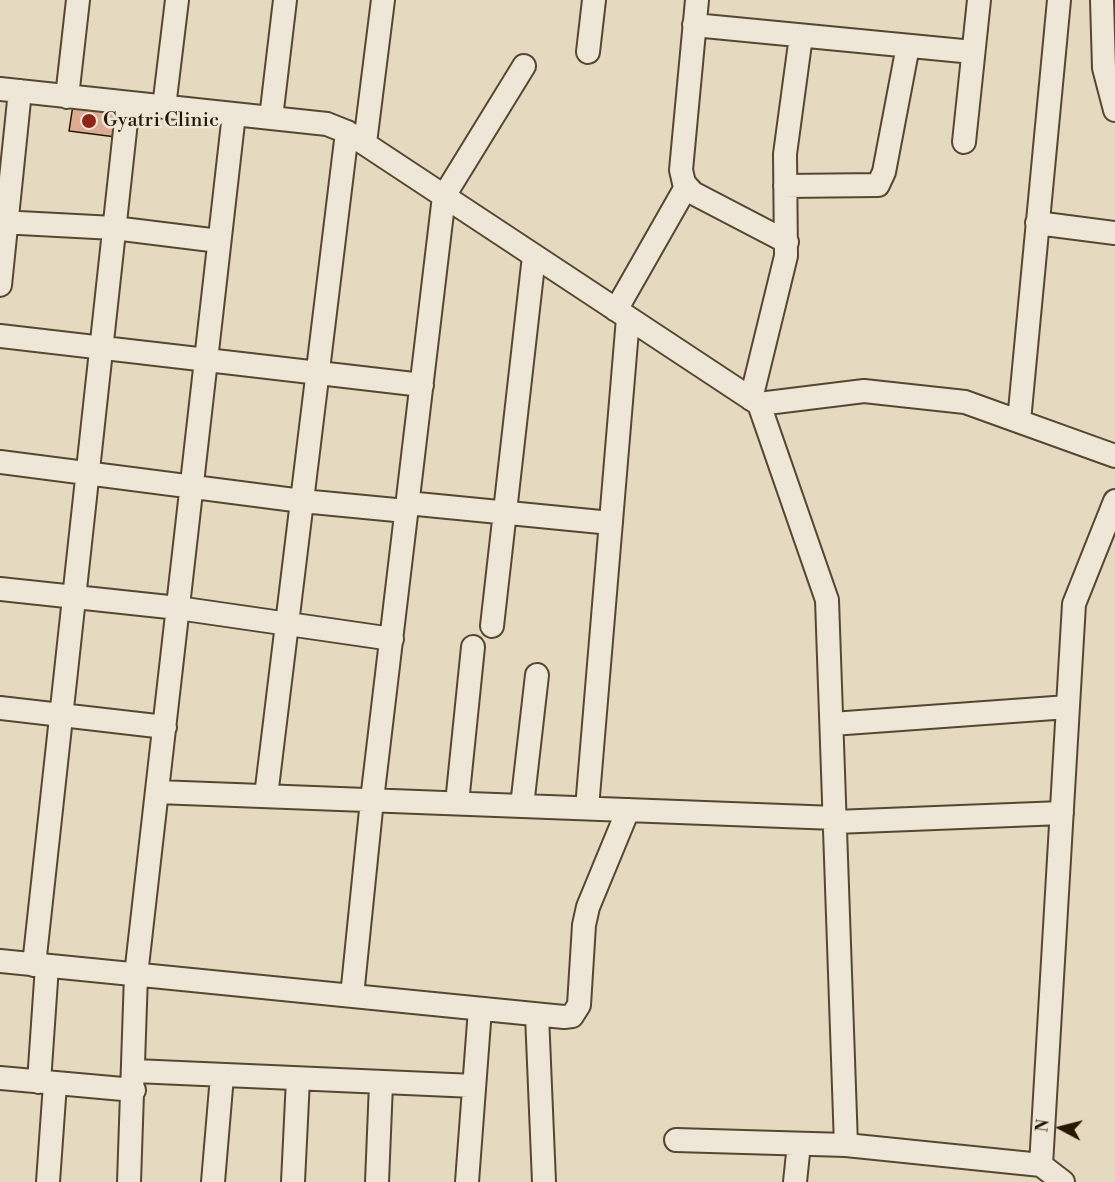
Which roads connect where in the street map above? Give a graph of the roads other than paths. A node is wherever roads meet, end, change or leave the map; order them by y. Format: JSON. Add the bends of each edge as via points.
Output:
{"nodes":[{"id":1,"x":78,"y":0,"type":"edge"},
{"id":2,"x":177,"y":0,"type":"edge"},
{"id":3,"x":285,"y":0,"type":"edge"},
{"id":4,"x":383,"y":0,"type":"edge"},
{"id":5,"x":594,"y":0,"type":"edge"},
{"id":6,"x":697,"y":0,"type":"edge"},
{"id":7,"x":979,"y":0,"type":"edge"},
{"id":8,"x":1059,"y":0,"type":"edge"},
{"id":9,"x":1102,"y":0,"type":"edge"},
{"id":10,"x":694,"y":25,"type":"junction"},
{"id":11,"x":801,"y":36,"type":"junction"},
{"id":12,"x":908,"y":46,"type":"junction"},
{"id":13,"x":588,"y":52,"type":"dead end"},
{"id":14,"x":973,"y":52,"type":"junction"},
{"id":15,"x":524,"y":66,"type":"dead end"},
{"id":16,"x":10,"y":90,"type":"edge"},
{"id":17,"x":68,"y":97,"type":"junction"},
{"id":18,"x":128,"y":103,"type":"junction"},
{"id":19,"x":164,"y":107,"type":"junction"},
{"id":20,"x":1115,"y":110,"type":"edge"},
{"id":21,"x":234,"y":114,"type":"junction"},
{"id":22,"x":271,"y":118,"type":"junction"},
{"id":23,"x":356,"y":137,"type":"junction"},
{"id":24,"x":964,"y":142,"type":"dead end"},
{"id":25,"x":785,"y":186,"type":"junction"},
{"id":26,"x":686,"y":187,"type":"junction"},
{"id":27,"x":444,"y":196,"type":"junction"},
{"id":28,"x":3,"y":222,"type":"edge"},
{"id":29,"x":1037,"y":223,"type":"junction"},
{"id":30,"x":114,"y":228,"type":"junction"},
{"id":31,"x":1115,"y":233,"type":"edge"},
{"id":32,"x":219,"y":241,"type":"junction"},
{"id":33,"x":787,"y":242,"type":"junction"},
{"id":34,"x":534,"y":256,"type":"junction"},
{"id":35,"x":0,"y":285,"type":"edge"},
{"id":36,"x":622,"y":314,"type":"junction"},
{"id":37,"x":0,"y":336,"type":"edge"},
{"id":38,"x":101,"y":348,"type":"junction"},
{"id":39,"x":206,"y":360,"type":"junction"},
{"id":40,"x":318,"y":374,"type":"junction"},
{"id":41,"x":422,"y":385,"type":"junction"},
{"id":42,"x":755,"y":402,"type":"junction"},
{"id":43,"x":1019,"y":421,"type":"junction"},
{"id":44,"x":1115,"y":456,"type":"edge"},
{"id":45,"x":0,"y":462,"type":"edge"},
{"id":46,"x":88,"y":472,"type":"junction"},
{"id":47,"x":192,"y":486,"type":"junction"},
{"id":48,"x":302,"y":501,"type":"junction"},
{"id":49,"x":1115,"y":501,"type":"edge"},
{"id":50,"x":407,"y":507,"type":"junction"},
{"id":51,"x":505,"y":513,"type":"junction"},
{"id":52,"x":611,"y":523,"type":"junction"},
{"id":53,"x":0,"y":589,"type":"edge"},
{"id":54,"x":74,"y":597,"type":"junction"},
{"id":55,"x":178,"y":608,"type":"junction"},
{"id":56,"x":287,"y":623,"type":"junction"},
{"id":57,"x":492,"y":626,"type":"dead end"},
{"id":58,"x":392,"y":639,"type":"junction"},
{"id":59,"x":473,"y":647,"type":"dead end"},
{"id":60,"x":537,"y":675,"type":"dead end"},
{"id":61,"x":1068,"y":707,"type":"junction"},
{"id":62,"x":0,"y":708,"type":"edge"},
{"id":63,"x":61,"y":716,"type":"junction"},
{"id":64,"x":832,"y":724,"type":"junction"},
{"id":65,"x":165,"y":727,"type":"junction"},
{"id":66,"x":157,"y":792,"type":"junction"},
{"id":67,"x":266,"y":796,"type":"junction"},
{"id":68,"x":372,"y":800,"type":"junction"},
{"id":69,"x":457,"y":803,"type":"junction"},
{"id":70,"x":522,"y":806,"type":"junction"},
{"id":71,"x":587,"y":808,"type":"junction"},
{"id":72,"x":628,"y":810,"type":"junction"},
{"id":73,"x":1062,"y":813,"type":"junction"},
{"id":74,"x":835,"y":820,"type":"junction"},
{"id":75,"x":0,"y":961,"type":"edge"},
{"id":76,"x":41,"y":965,"type":"junction"},
{"id":77,"x":136,"y":975,"type":"junction"},
{"id":78,"x":352,"y":996,"type":"junction"},
{"id":79,"x":480,"y":1009,"type":"junction"},
{"id":80,"x":537,"y":1015,"type":"junction"},
{"id":81,"x":222,"y":1076,"type":"junction"},
{"id":82,"x":0,"y":1078,"type":"edge"},
{"id":83,"x":298,"y":1079,"type":"junction"},
{"id":84,"x":134,"y":1080,"type":"junction"},
{"id":85,"x":47,"y":1083,"type":"junction"},
{"id":86,"x":381,"y":1084,"type":"junction"},
{"id":87,"x":474,"y":1086,"type":"junction"},
{"id":88,"x":676,"y":1140,"type":"dead end"},
{"id":89,"x":799,"y":1144,"type":"junction"},
{"id":90,"x":846,"y":1145,"type":"junction"},
{"id":91,"x":1041,"y":1165,"type":"junction"},
{"id":92,"x":48,"y":1182,"type":"edge"},
{"id":93,"x":129,"y":1182,"type":"edge"},
{"id":94,"x":213,"y":1182,"type":"edge"},
{"id":95,"x":293,"y":1182,"type":"edge"},
{"id":96,"x":377,"y":1182,"type":"edge"},
{"id":97,"x":467,"y":1182,"type":"edge"},
{"id":98,"x":543,"y":1182,"type":"edge"},
{"id":99,"x":795,"y":1182,"type":"edge"},
{"id":100,"x":1063,"y":1182,"type":"edge"}],
"edges":[{"from":1,"to":17,"type":"street"},
{"from":2,"to":19,"type":"street"},
{"from":3,"to":22,"type":"street"},
{"from":4,"to":23,"type":"street"},
{"from":5,"to":13,"type":"street"},
{"from":6,"to":10,"type":"street"},
{"from":7,"to":14,"type":"street"},
{"from":8,"to":29,"type":"street"},
{"from":9,"to":20,"type":"street","via":[[1104,68]]},
{"from":10,"to":11,"type":"street"},
{"from":10,"to":26,"type":"street","via":[[681,170]]},
{"from":11,"to":12,"type":"street"},
{"from":11,"to":25,"type":"street","via":[[785,154]]},
{"from":12,"to":14,"type":"street"},
{"from":12,"to":25,"type":"street","via":[[884,172],[878,185]]},
{"from":14,"to":24,"type":"street"},
{"from":15,"to":27,"type":"street"},
{"from":16,"to":17,"type":"street"},
{"from":16,"to":28,"type":"street"},
{"from":17,"to":18,"type":"street"},
{"from":18,"to":19,"type":"street"},
{"from":18,"to":30,"type":"street"},
{"from":19,"to":21,"type":"street"},
{"from":21,"to":22,"type":"street"},
{"from":21,"to":32,"type":"street"},
{"from":22,"to":23,"type":"street","via":[[327,124]]},
{"from":23,"to":27,"type":"street"},
{"from":23,"to":40,"type":"street"},
{"from":25,"to":33,"type":"street"},
{"from":26,"to":33,"type":"street"},
{"from":26,"to":36,"type":"street"},
{"from":27,"to":34,"type":"street"},
{"from":27,"to":41,"type":"street"},
{"from":28,"to":30,"type":"street"},
{"from":28,"to":35,"type":"street"},
{"from":29,"to":31,"type":"street"},
{"from":29,"to":43,"type":"street"},
{"from":30,"to":32,"type":"street"},
{"from":30,"to":38,"type":"street"},
{"from":32,"to":39,"type":"street"},
{"from":33,"to":42,"type":"street"},
{"from":34,"to":36,"type":"street"},
{"from":34,"to":51,"type":"street"},
{"from":36,"to":42,"type":"street"},
{"from":36,"to":52,"type":"street"},
{"from":37,"to":38,"type":"street"},
{"from":38,"to":39,"type":"street"},
{"from":38,"to":46,"type":"street"},
{"from":39,"to":40,"type":"street"},
{"from":39,"to":47,"type":"street"},
{"from":40,"to":41,"type":"street"},
{"from":40,"to":48,"type":"street"},
{"from":41,"to":50,"type":"street"},
{"from":42,"to":43,"type":"street","via":[[864,391],[965,402]]},
{"from":42,"to":64,"type":"street","via":[[827,600]]},
{"from":43,"to":44,"type":"street"},
{"from":45,"to":46,"type":"street"},
{"from":46,"to":47,"type":"street"},
{"from":46,"to":54,"type":"street"},
{"from":47,"to":48,"type":"street"},
{"from":47,"to":55,"type":"street"},
{"from":48,"to":50,"type":"street"},
{"from":48,"to":56,"type":"street"},
{"from":49,"to":61,"type":"street","via":[[1074,604]]},
{"from":50,"to":51,"type":"street"},
{"from":50,"to":58,"type":"street"},
{"from":51,"to":52,"type":"street"},
{"from":51,"to":57,"type":"street"},
{"from":52,"to":71,"type":"street"},
{"from":53,"to":54,"type":"street"},
{"from":54,"to":55,"type":"street"},
{"from":54,"to":63,"type":"street"},
{"from":55,"to":56,"type":"street"},
{"from":55,"to":65,"type":"street"},
{"from":56,"to":58,"type":"street"},
{"from":56,"to":67,"type":"street"},
{"from":58,"to":68,"type":"street"},
{"from":59,"to":69,"type":"street"},
{"from":60,"to":70,"type":"street"},
{"from":61,"to":64,"type":"street"},
{"from":61,"to":73,"type":"street"},
{"from":62,"to":63,"type":"street"},
{"from":63,"to":65,"type":"street"},
{"from":63,"to":76,"type":"street"},
{"from":64,"to":74,"type":"street"},
{"from":65,"to":66,"type":"street"},
{"from":66,"to":67,"type":"street"},
{"from":66,"to":77,"type":"street"},
{"from":67,"to":68,"type":"street"},
{"from":68,"to":69,"type":"street"},
{"from":68,"to":78,"type":"street"},
{"from":69,"to":70,"type":"street"},
{"from":70,"to":71,"type":"street"},
{"from":71,"to":72,"type":"street"},
{"from":72,"to":74,"type":"street"},
{"from":72,"to":80,"type":"street","via":[[586,915],[577,1012],[564,1017]]},
{"from":73,"to":74,"type":"street"},
{"from":73,"to":91,"type":"street"},
{"from":74,"to":90,"type":"street"},
{"from":75,"to":76,"type":"street"},
{"from":76,"to":77,"type":"street"},
{"from":76,"to":85,"type":"street"},
{"from":77,"to":78,"type":"street"},
{"from":77,"to":84,"type":"street"},
{"from":78,"to":79,"type":"street"},
{"from":79,"to":80,"type":"street"},
{"from":79,"to":87,"type":"street"},
{"from":80,"to":98,"type":"street"},
{"from":81,"to":83,"type":"street"},
{"from":81,"to":84,"type":"street"},
{"from":81,"to":94,"type":"street"},
{"from":82,"to":85,"type":"street"},
{"from":83,"to":86,"type":"street"},
{"from":83,"to":95,"type":"street"},
{"from":84,"to":85,"type":"street"},
{"from":84,"to":93,"type":"street"},
{"from":85,"to":92,"type":"street"},
{"from":86,"to":87,"type":"street"},
{"from":86,"to":96,"type":"street"},
{"from":87,"to":97,"type":"street"},
{"from":88,"to":89,"type":"street"},
{"from":89,"to":90,"type":"street"},
{"from":89,"to":99,"type":"street"},
{"from":90,"to":91,"type":"street"},
{"from":91,"to":100,"type":"street"}]}
